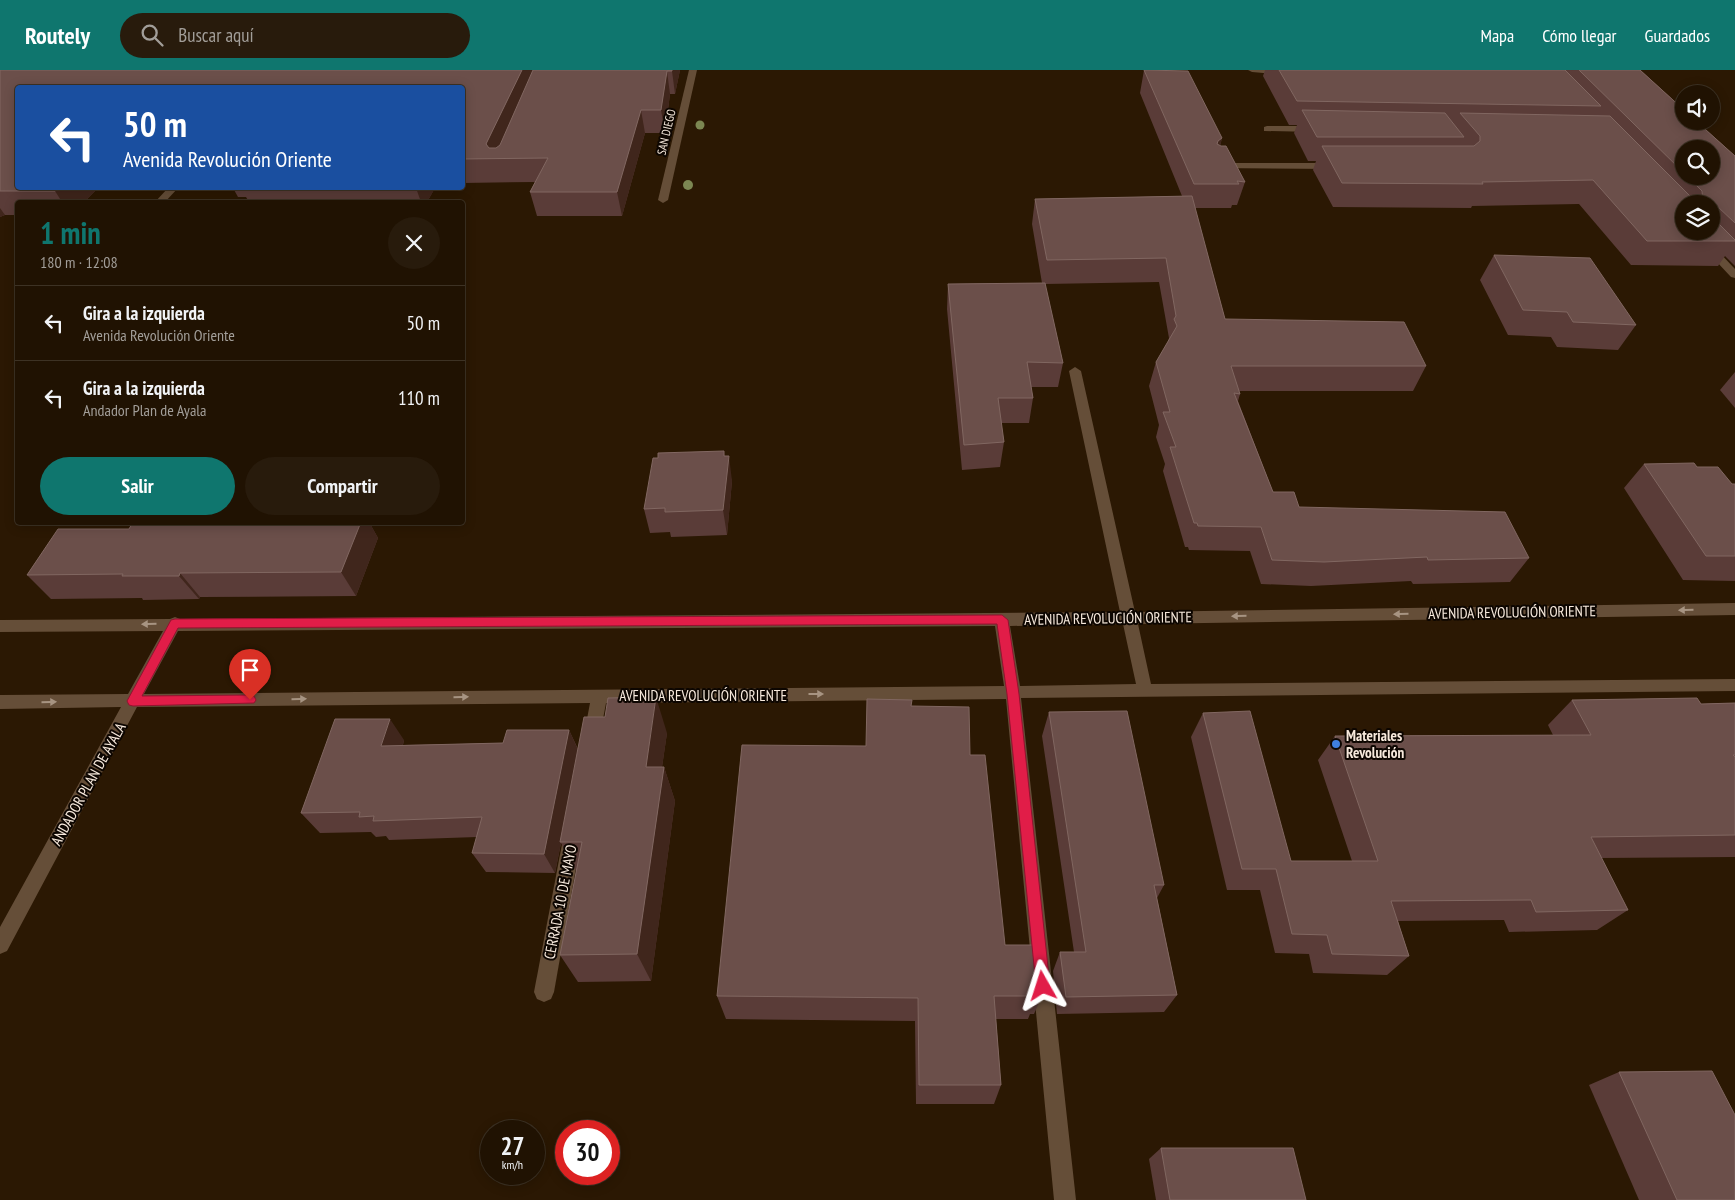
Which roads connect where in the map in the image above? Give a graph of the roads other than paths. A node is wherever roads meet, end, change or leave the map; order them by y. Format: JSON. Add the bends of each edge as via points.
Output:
{"nodes":[{"id":1,"x":693,"y":70,"type":"edge"},
{"id":2,"x":1252,"y":70,"type":"edge"},
{"id":3,"x":1292,"y":72,"type":"edge"},
{"id":4,"x":1268,"y":129,"type":"dead end"},
{"id":5,"x":1327,"y":130,"type":"edge"},
{"id":6,"x":1217,"y":166,"type":"edge"},
{"id":7,"x":1342,"y":166,"type":"edge"},
{"id":8,"x":171,"y":190,"type":"edge"},
{"id":9,"x":162,"y":200,"type":"edge"},
{"id":10,"x":663,"y":200,"type":"dead end"},
{"id":11,"x":1702,"y":240,"type":"edge"},
{"id":12,"x":1735,"y":275,"type":"edge"},
{"id":13,"x":1075,"y":372,"type":"dead end"},
{"id":14,"x":1735,"y":609,"type":"edge"},
{"id":15,"x":1128,"y":618,"type":"junction"},
{"id":16,"x":1002,"y":620,"type":"junction"},
{"id":17,"x":175,"y":623,"type":"junction"},
{"id":18,"x":0,"y":626,"type":"edge"},
{"id":19,"x":1735,"y":685,"type":"edge"},
{"id":20,"x":1145,"y":692,"type":"junction"},
{"id":21,"x":1013,"y":694,"type":"junction"},
{"id":22,"x":599,"y":695,"type":"junction"},
{"id":23,"x":133,"y":701,"type":"junction"},
{"id":24,"x":0,"y":702,"type":"edge"},
{"id":25,"x":589,"y":752,"type":"edge"},
{"id":26,"x":576,"y":820,"type":"edge"},
{"id":27,"x":0,"y":945,"type":"edge"},
{"id":28,"x":544,"y":992,"type":"dead end"},
{"id":29,"x":1066,"y":1200,"type":"edge"}],
"edges":[{"from":1,"to":10,"type":"street","name":"SAN DIEGO"},
{"from":2,"to":3,"type":"street"},
{"from":4,"to":5,"type":"street"},
{"from":6,"to":7,"type":"street"},
{"from":8,"to":9,"type":"street"},
{"from":11,"to":12,"type":"street"},
{"from":13,"to":15,"type":"street"},
{"from":14,"to":15,"type":"street","name":"AVENIDA REVOLUCIÓN ORIENTE","one_way":true},
{"from":15,"to":16,"type":"street","name":"AVENIDA REVOLUCIÓN ORIENTE"},
{"from":15,"to":20,"type":"street"},
{"from":16,"to":17,"type":"street","name":"AVENIDA REVOLUCIÓN ORIENTE"},
{"from":16,"to":21,"type":"street"},
{"from":17,"to":18,"type":"street","name":"AVENIDA REVOLUCIÓN ORIENTE","one_way":true},
{"from":17,"to":23,"type":"street","name":"ANDADOR PLAN DE AYALA"},
{"from":19,"to":20,"type":"street","name":"AVENIDA REVOLUCIÓN ORIENTE"},
{"from":20,"to":21,"type":"street","name":"AVENIDA REVOLUCIÓN ORIENTE"},
{"from":22,"to":21,"type":"street","name":"AVENIDA REVOLUCIÓN ORIENTE","one_way":true},
{"from":21,"to":29,"type":"street"},
{"from":23,"to":22,"type":"street","name":"AVENIDA REVOLUCIÓN ORIENTE","one_way":true},
{"from":22,"to":25,"type":"street"},
{"from":24,"to":23,"type":"street","name":"AVENIDA REVOLUCIÓN ORIENTE","one_way":true},
{"from":23,"to":27,"type":"street","name":"ANDADOR PLAN DE AYALA"},
{"from":26,"to":28,"type":"street","name":"CERRADA 10 DE MAYO"}]}
